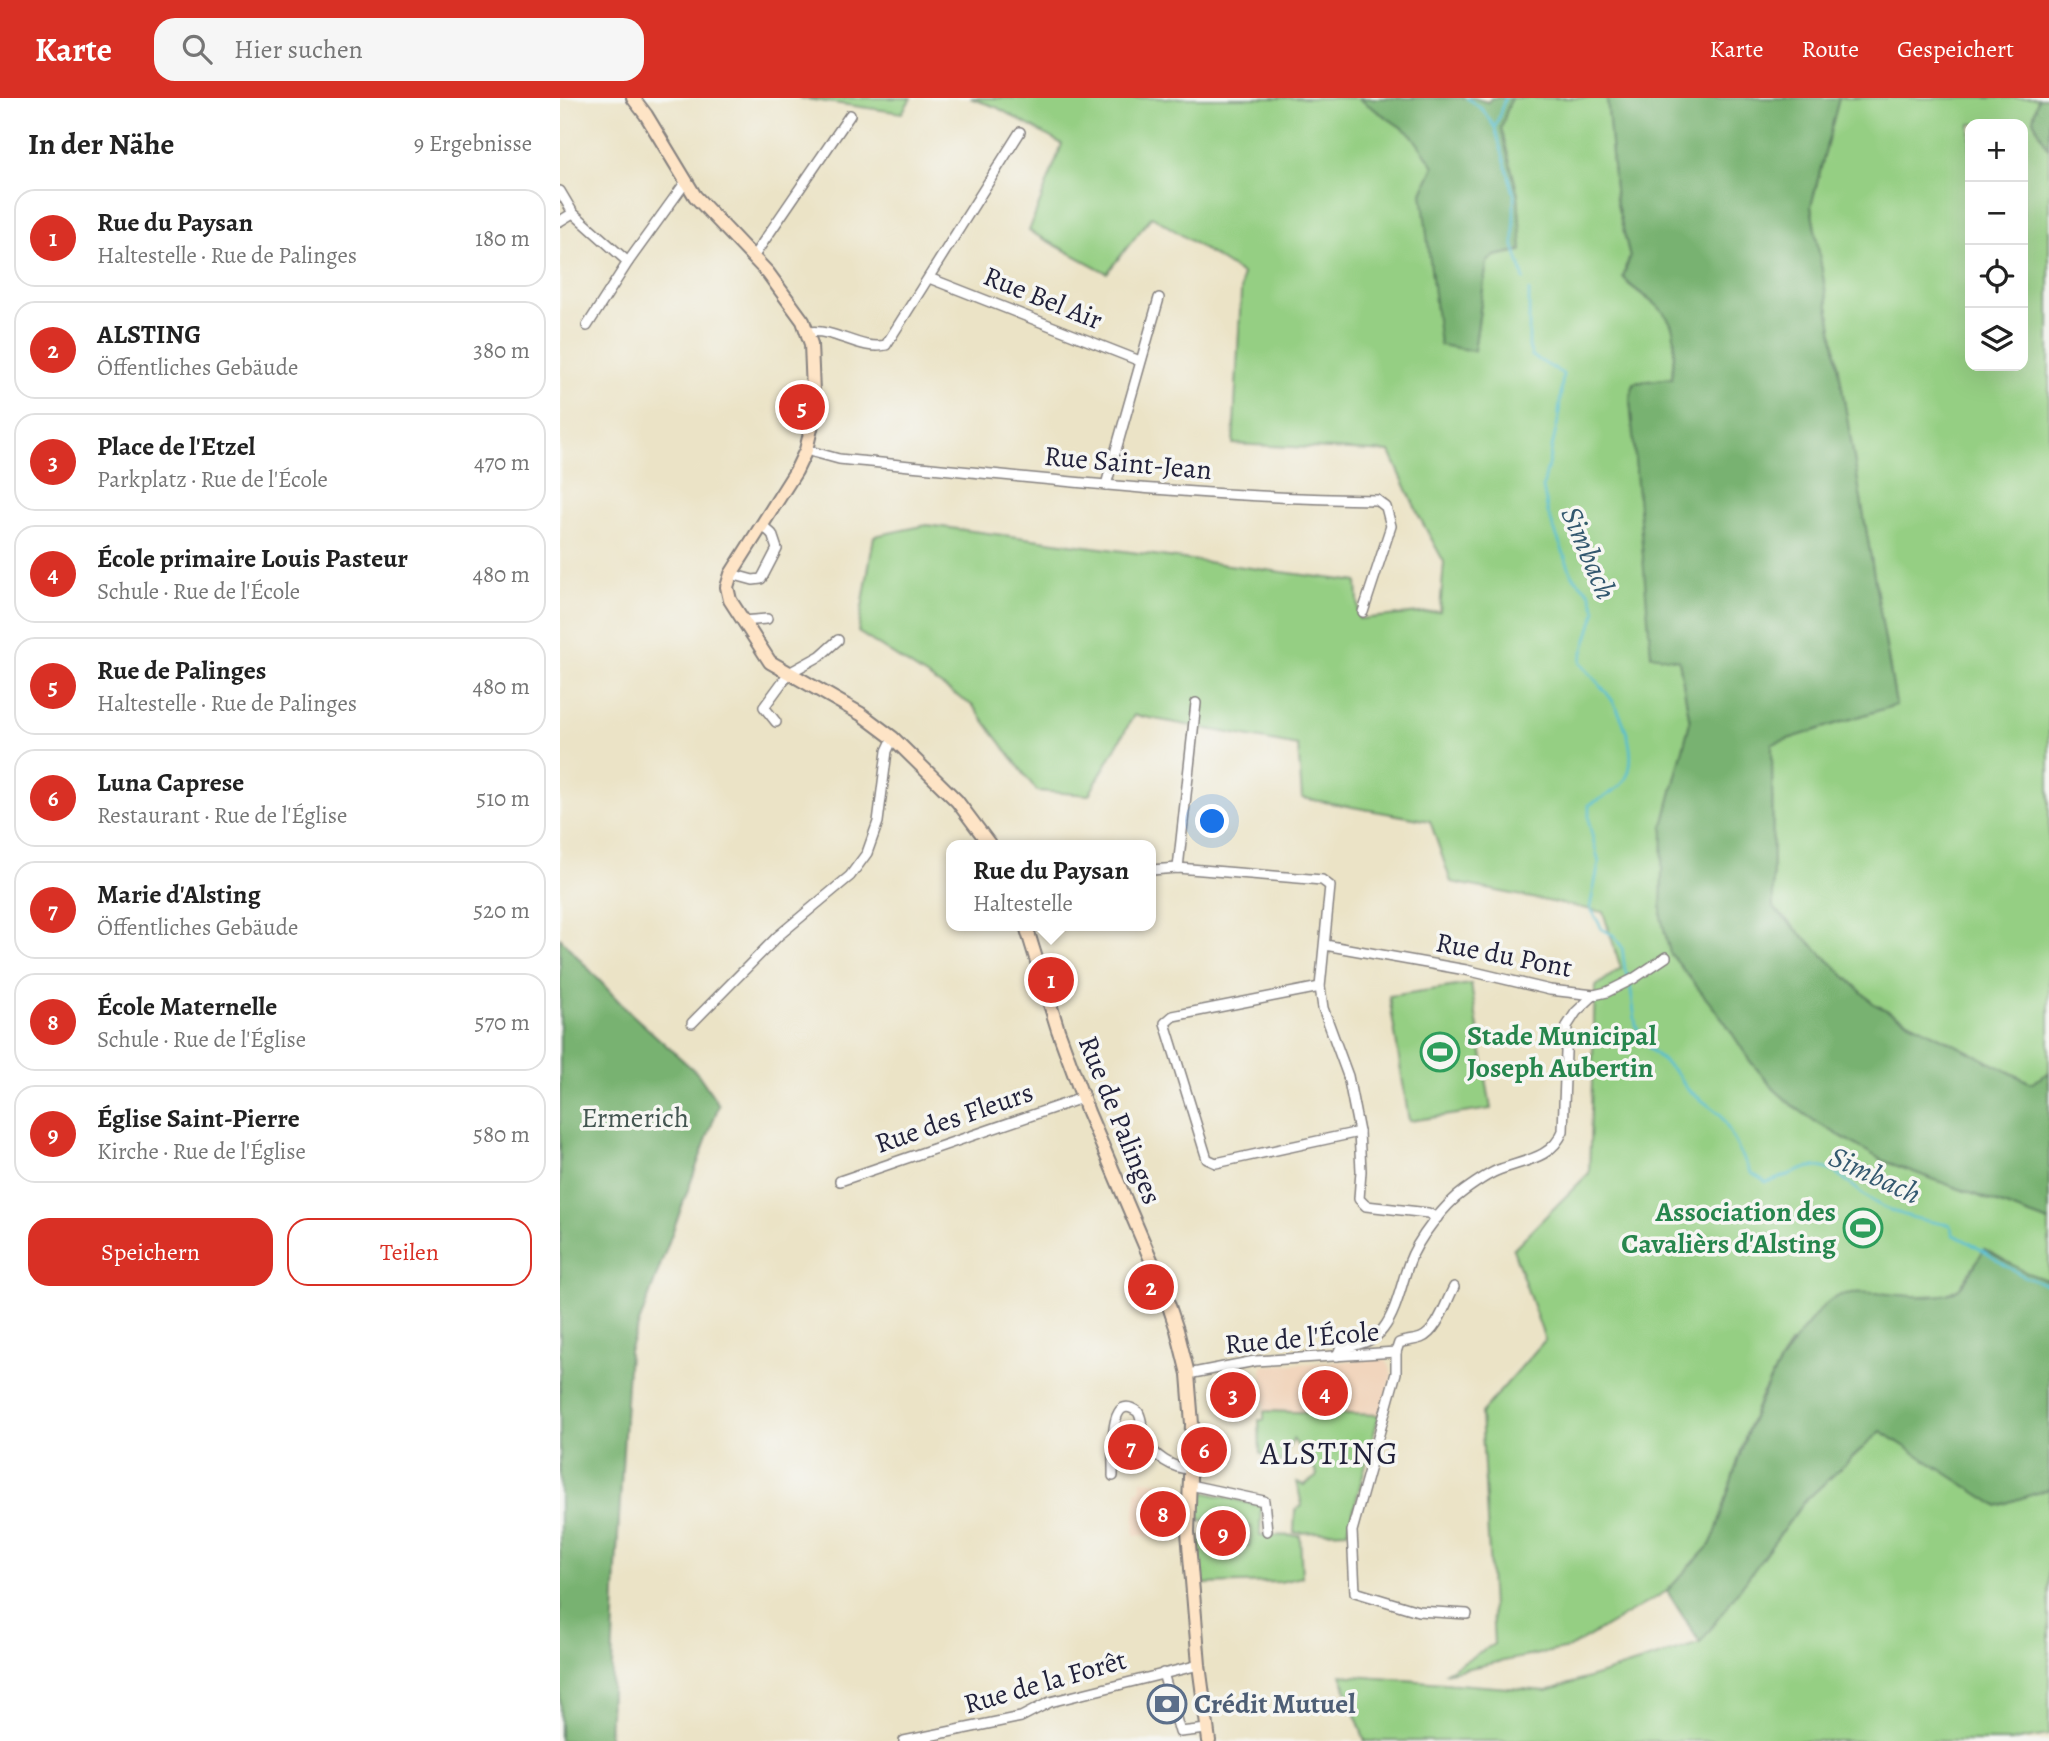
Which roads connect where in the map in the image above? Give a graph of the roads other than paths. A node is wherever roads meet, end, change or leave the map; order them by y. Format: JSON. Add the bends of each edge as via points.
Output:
{"nodes":[{"id":1,"x":633,"y":98,"type":"edge"},
{"id":2,"x":850,"y":115,"type":"dead end"},
{"id":3,"x":1020,"y":132,"type":"dead end"},
{"id":4,"x":685,"y":183,"type":"junction"},
{"id":5,"x":560,"y":191,"type":"edge"},
{"id":6,"x":573,"y":213,"type":"junction"},
{"id":7,"x":560,"y":221,"type":"edge"},
{"id":8,"x":753,"y":257,"type":"junction"},
{"id":9,"x":628,"y":262,"type":"junction"},
{"id":10,"x":929,"y":278,"type":"junction"},
{"id":11,"x":1159,"y":298,"type":"dead end"},
{"id":12,"x":587,"y":326,"type":"dead end"},
{"id":13,"x":808,"y":332,"type":"junction"},
{"id":14,"x":1140,"y":361,"type":"junction"},
{"id":15,"x":806,"y":450,"type":"junction"},
{"id":16,"x":1106,"y":485,"type":"junction"},
{"id":17,"x":762,"y":525,"type":"junction"},
{"id":18,"x":731,"y":574,"type":"junction"},
{"id":19,"x":1363,"y":612,"type":"dead end"},
{"id":20,"x":767,"y":619,"type":"dead end"},
{"id":21,"x":742,"y":621,"type":"junction"},
{"id":22,"x":838,"y":640,"type":"dead end"},
{"id":23,"x":789,"y":673,"type":"junction"},
{"id":24,"x":1196,"y":702,"type":"dead end"},
{"id":25,"x":776,"y":722,"type":"dead end"},
{"id":26,"x":893,"y":738,"type":"junction"},
{"id":27,"x":986,"y":840,"type":"edge"},
{"id":28,"x":1178,"y":868,"type":"junction"},
{"id":29,"x":1156,"y":870,"type":"edge"},
{"id":30,"x":1028,"y":931,"type":"edge"},
{"id":31,"x":1325,"y":946,"type":"junction"},
{"id":32,"x":1666,"y":957,"type":"dead end"},
{"id":33,"x":1320,"y":987,"type":"junction"},
{"id":34,"x":1594,"y":995,"type":"junction"},
{"id":35,"x":692,"y":1023,"type":"dead end"},
{"id":36,"x":1083,"y":1098,"type":"junction"},
{"id":37,"x":1359,"y":1132,"type":"junction"},
{"id":38,"x":840,"y":1181,"type":"dead end"},
{"id":39,"x":1437,"y":1217,"type":"junction"},
{"id":40,"x":1454,"y":1287,"type":"dead end"},
{"id":41,"x":1396,"y":1352,"type":"junction"},
{"id":42,"x":1337,"y":1356,"type":"junction"},
{"id":43,"x":1188,"y":1374,"type":"junction"},
{"id":44,"x":1191,"y":1469,"type":"junction"},
{"id":45,"x":1114,"y":1476,"type":"dead end"},
{"id":46,"x":1190,"y":1485,"type":"junction"},
{"id":47,"x":1267,"y":1531,"type":"dead end"},
{"id":48,"x":1467,"y":1614,"type":"dead end"},
{"id":49,"x":1199,"y":1665,"type":"junction"},
{"id":50,"x":1163,"y":1673,"type":"junction"},
{"id":51,"x":1208,"y":1735,"type":"edge"},
{"id":52,"x":904,"y":1741,"type":"edge"}],
"edges":[{"from":1,"to":4,"type":"main road"},
{"from":2,"to":8,"type":"street"},
{"from":3,"to":10,"type":"street"},
{"from":4,"to":8,"type":"main road"},
{"from":4,"to":9,"type":"street"},
{"from":5,"to":6,"type":"street"},
{"from":6,"to":7,"type":"street"},
{"from":6,"to":9,"type":"street"},
{"from":8,"to":13,"type":"main road"},
{"from":9,"to":12,"type":"street"},
{"from":10,"to":13,"type":"street","via":[[886,345],[877,347],[822,330]]},
{"from":10,"to":14,"type":"street","name":"Rue Bel Air"},
{"from":11,"to":14,"type":"street"},
{"from":13,"to":15,"type":"main road","via":[[814,416]]},
{"from":14,"to":16,"type":"street"},
{"from":15,"to":16,"type":"street","name":"Rue Saint-Jean","via":[[839,459]]},
{"from":15,"to":17,"type":"main road"},
{"from":16,"to":19,"type":"street","name":"Rue Saint-Jean","via":[[1377,500],[1386,507],[1391,526]]},
{"from":17,"to":18,"type":"main road"},
{"from":17,"to":18,"type":"street","via":[[772,534],[777,549],[763,576],[753,580]]},
{"from":18,"to":21,"type":"main road","via":[[727,593]]},
{"from":20,"to":21,"type":"street"},
{"from":21,"to":23,"type":"main road","via":[[765,656]]},
{"from":22,"to":23,"type":"street"},
{"from":23,"to":25,"type":"street","via":[[764,707]]},
{"from":23,"to":26,"type":"main road"},
{"from":24,"to":28,"type":"street"},
{"from":26,"to":27,"type":"main road","via":[[957,801]]},
{"from":26,"to":35,"type":"street","via":[[887,751],[878,822],[867,853],[850,876],[779,936]]},
{"from":28,"to":29,"type":"street"},
{"from":28,"to":31,"type":"street","via":[[1322,880],[1330,886]]},
{"from":30,"to":36,"type":"main road","name":"Rue de Palinges"},
{"from":31,"to":33,"type":"street"},
{"from":31,"to":34,"type":"street","name":"Rue du Pont"},
{"from":32,"to":34,"type":"street","name":"Rue du Pont","via":[[1630,981]]},
{"from":33,"to":37,"type":"street","via":[[1348,1076]]},
{"from":33,"to":37,"type":"street","via":[[1173,1016],[1165,1023],[1207,1159],[1216,1163]]},
{"from":34,"to":39,"type":"street","via":[[1567,1026],[1564,1118],[1558,1144],[1536,1159],[1499,1170],[1461,1192]]},
{"from":36,"to":38,"type":"street","name":"Rue des Fleurs"},
{"from":36,"to":43,"type":"main road","name":"Rue de Palinges","via":[[1163,1289]]},
{"from":37,"to":39,"type":"street","via":[[1359,1199],[1366,1206]]},
{"from":39,"to":42,"type":"street","via":[[1410,1260],[1383,1330],[1368,1341],[1340,1349]]},
{"from":40,"to":41,"type":"street","via":[[1431,1332],[1399,1343]]},
{"from":41,"to":42,"type":"street","name":"Rue de l'École"},
{"from":41,"to":48,"type":"street","name":"Rue de l'École","via":[[1396,1373],[1352,1531],[1355,1592],[1418,1611]]},
{"from":42,"to":43,"type":"street","name":"Rue de l'École","via":[[1255,1361]]},
{"from":43,"to":44,"type":"main road","name":"Rue de Palinges"},
{"from":44,"to":45,"type":"street","via":[[1172,1465],[1154,1451],[1138,1412],[1125,1407],[1114,1422]]},
{"from":44,"to":46,"type":"main road","name":"Rue de Palinges"},
{"from":46,"to":47,"type":"street","via":[[1264,1502]]},
{"from":46,"to":49,"type":"main road","name":"Rue de Palinges","via":[[1188,1532]]},
{"from":49,"to":50,"type":"street","name":"Rue de la Forêt"},
{"from":49,"to":51,"type":"main road","name":"Rue de Palinges"},
{"from":50,"to":51,"type":"street","via":[[1180,1732]]},
{"from":50,"to":52,"type":"street","name":"Rue de la Forêt","via":[[1050,1702],[1021,1717]]}]}
